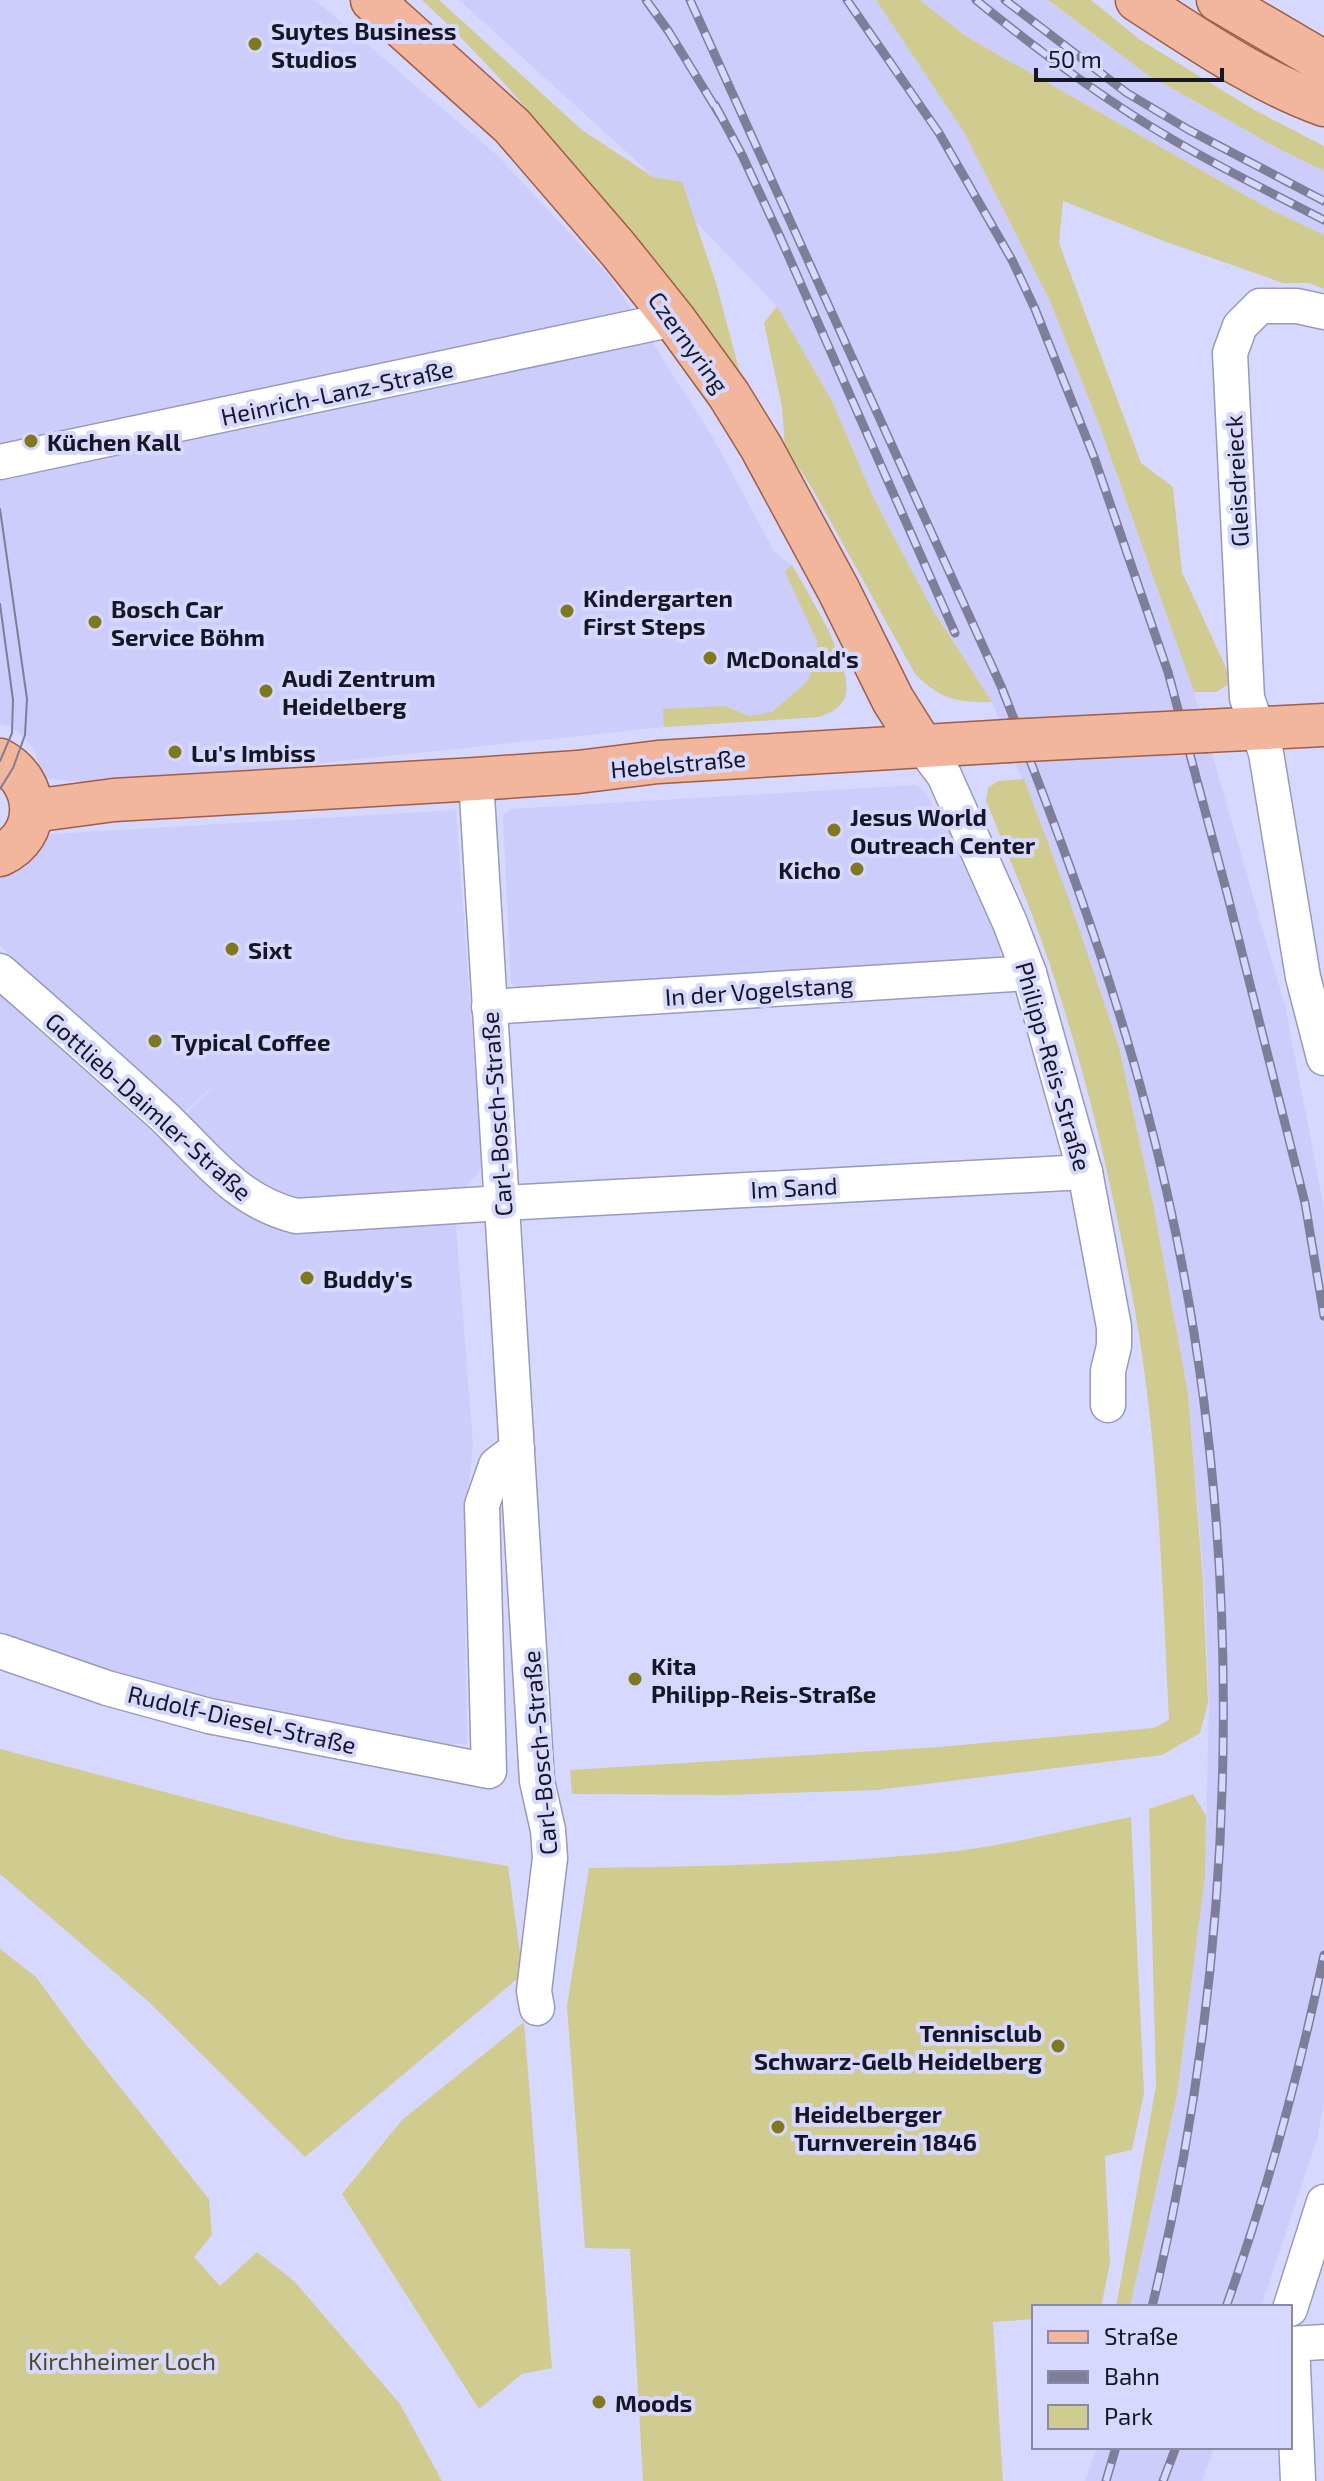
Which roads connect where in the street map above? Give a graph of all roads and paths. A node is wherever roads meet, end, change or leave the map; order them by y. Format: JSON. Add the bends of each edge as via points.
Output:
{"nodes":[{"id":1,"x":372,"y":0,"type":"edge"},
{"id":2,"x":1137,"y":0,"type":"edge"},
{"id":3,"x":1218,"y":0,"type":"edge"},
{"id":4,"x":1319,"y":94,"type":"edge"},
{"id":5,"x":1324,"y":312,"type":"edge"},
{"id":6,"x":674,"y":319,"type":"junction"},
{"id":7,"x":0,"y":462,"type":"edge"},
{"id":8,"x":1324,"y":725,"type":"edge"},
{"id":9,"x":1259,"y":729,"type":"junction"},
{"id":10,"x":922,"y":746,"type":"junction"},
{"id":11,"x":0,"y":760,"type":"edge"},
{"id":12,"x":476,"y":779,"type":"junction"},
{"id":13,"x":32,"y":811,"type":"junction"},
{"id":14,"x":0,"y":855,"type":"edge"},
{"id":15,"x":0,"y":971,"type":"edge"},
{"id":16,"x":1029,"y":973,"type":"junction"},
{"id":17,"x":489,"y":1007,"type":"junction"},
{"id":18,"x":1324,"y":1058,"type":"edge"},
{"id":19,"x":1085,"y":1172,"type":"junction"},
{"id":20,"x":502,"y":1203,"type":"junction"},
{"id":21,"x":1108,"y":1405,"type":"dead end"},
{"id":22,"x":517,"y":1449,"type":"junction"},
{"id":23,"x":0,"y":1651,"type":"edge"},
{"id":24,"x":489,"y":1771,"type":"joint"},
{"id":25,"x":537,"y":2008,"type":"dead end"},
{"id":26,"x":1324,"y":2202,"type":"edge"},
{"id":27,"x":1291,"y":2305,"type":"edge"},
{"id":28,"x":1302,"y":2343,"type":"edge"},
{"id":29,"x":1298,"y":2481,"type":"edge"}],
"edges":[{"from":1,"to":6,"type":"main road","name":"Czernyring","via":[[512,126]]},
{"from":2,"to":4,"type":"main road","via":[[1243,66]]},
{"from":3,"to":4,"type":"main road"},
{"from":5,"to":9,"type":"street","name":"Gleisdreieck","via":[[1260,306],[1240,326],[1230,353],[1246,692]]},
{"from":6,"to":7,"type":"street","name":"Heinrich-Lanz-Straße"},
{"from":6,"to":10,"type":"main road","name":"Czernyring","via":[[761,447],[887,690]]},
{"from":8,"to":9,"type":"main road","name":"Hebelstraße"},
{"from":9,"to":10,"type":"main road","name":"Hebelstraße","bridge":true},
{"from":9,"to":18,"type":"street","via":[[1303,977]]},
{"from":10,"to":12,"type":"main road","name":"Hebelstraße"},
{"from":10,"to":16,"type":"street","name":"Philipp-Reis-Straße","via":[[944,775]]},
{"from":11,"to":13,"type":"main road","via":[[24,781]]},
{"from":12,"to":13,"type":"main road","name":"Hebelstraße","via":[[114,800]]},
{"from":12,"to":17,"type":"street","name":"Carl-Bosch-Straße"},
{"from":13,"to":14,"type":"main road","via":[[23,837]]},
{"from":15,"to":20,"type":"street","name":"Gottlieb-Daimler-Straße","via":[[233,1185],[274,1211],[296,1216]]},
{"from":16,"to":17,"type":"street","name":"In der Vogelstang"},
{"from":16,"to":19,"type":"street","name":"Philipp-Reis-Straße"},
{"from":17,"to":20,"type":"street","name":"Carl-Bosch-Straße"},
{"from":19,"to":20,"type":"street","name":"Im Sand"},
{"from":19,"to":21,"type":"street","name":"Philipp-Reis-Straße","via":[[1114,1327]]},
{"from":20,"to":22,"type":"street","name":"Carl-Bosch-Straße"},
{"from":22,"to":24,"type":"street","name":"Carl-Bosch-Straße","via":[[496,1465],[482,1505]]},
{"from":22,"to":25,"type":"street","name":"Carl-Bosch-Straße","via":[[537,1781],[550,1858],[534,1991]]},
{"from":23,"to":24,"type":"street","name":"Rudolf-Diesel-Straße","via":[[209,1716]]},
{"from":26,"to":27,"type":"street"},
{"from":28,"to":29,"type":"street"}]}
